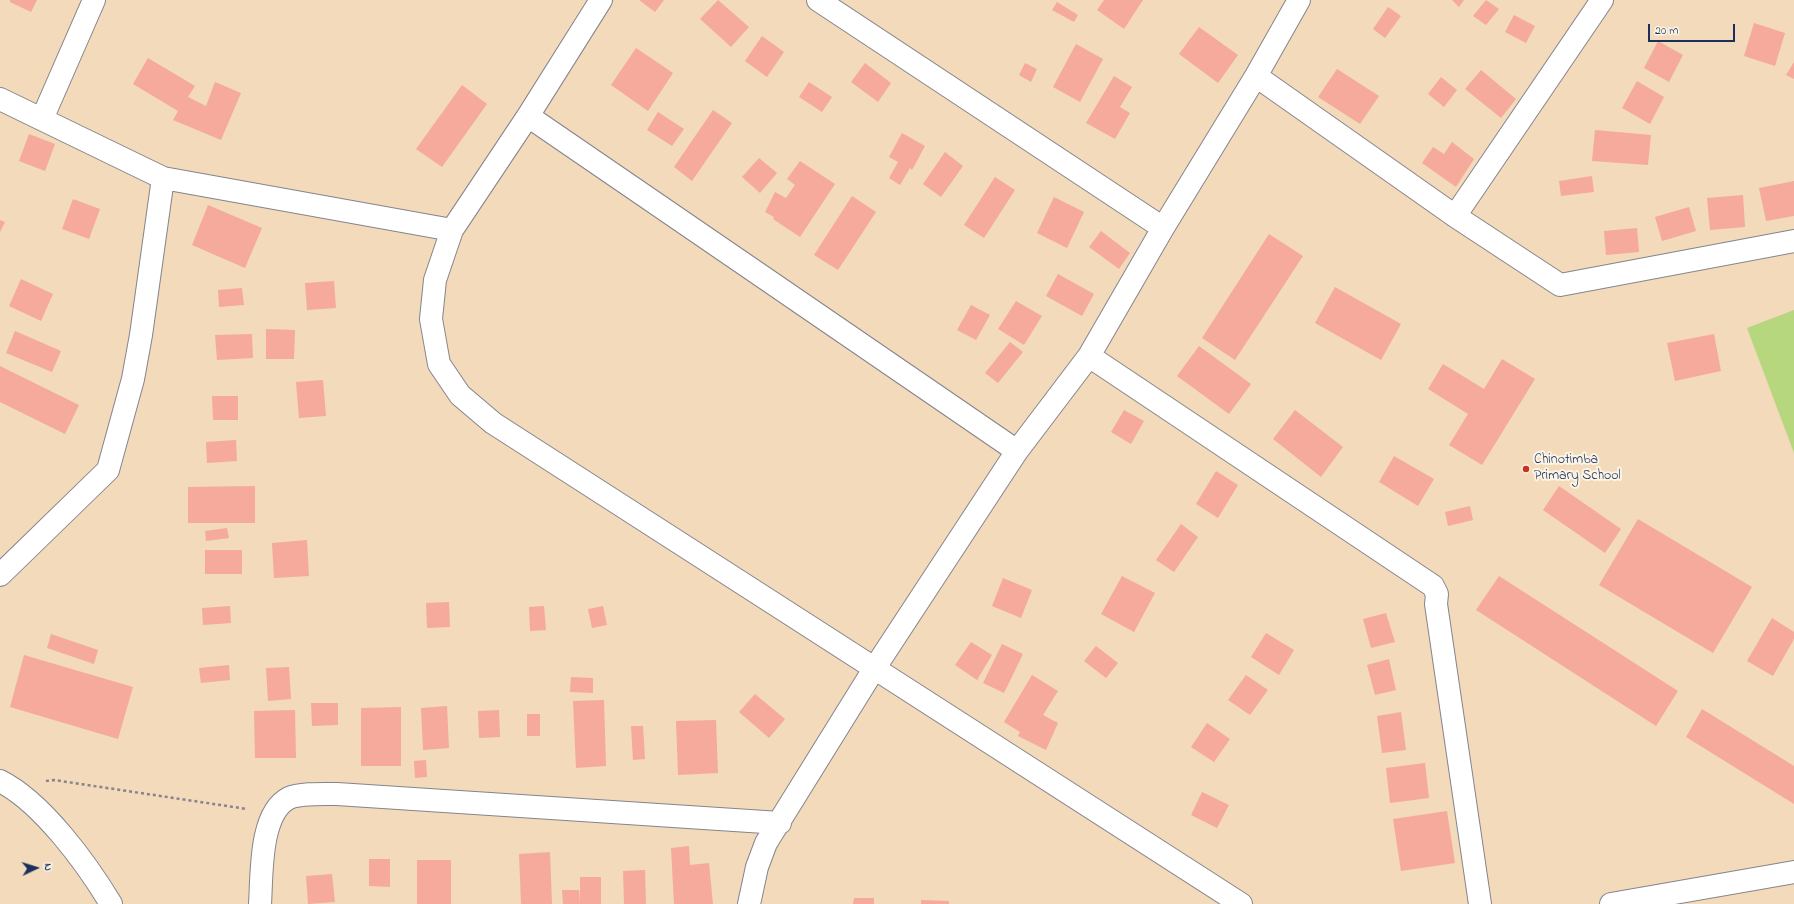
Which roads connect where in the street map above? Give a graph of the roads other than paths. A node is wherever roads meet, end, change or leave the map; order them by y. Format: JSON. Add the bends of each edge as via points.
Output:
{"nodes":[{"id":1,"x":94,"y":0,"type":"edge"},
{"id":2,"x":601,"y":0,"type":"edge"},
{"id":3,"x":818,"y":0,"type":"edge"},
{"id":4,"x":1299,"y":0,"type":"edge"},
{"id":5,"x":1602,"y":0,"type":"edge"},
{"id":6,"x":1256,"y":76,"type":"junction"},
{"id":7,"x":0,"y":99,"type":"edge"},
{"id":8,"x":528,"y":116,"type":"junction"},
{"id":9,"x":42,"y":120,"type":"junction"},
{"id":10,"x":163,"y":178,"type":"junction"},
{"id":11,"x":1455,"y":216,"type":"junction"},
{"id":12,"x":1163,"y":228,"type":"junction"},
{"id":13,"x":452,"y":230,"type":"junction"},
{"id":14,"x":1794,"y":241,"type":"edge"},
{"id":15,"x":1089,"y":356,"type":"junction"},
{"id":16,"x":1017,"y":451,"type":"junction"},
{"id":17,"x":0,"y":575,"type":"edge"},
{"id":18,"x":874,"y":669,"type":"junction"},
{"id":19,"x":6,"y":784,"type":"edge"},
{"id":20,"x":780,"y":823,"type":"junction"},
{"id":21,"x":1794,"y":872,"type":"edge"},
{"id":22,"x":111,"y":904,"type":"edge"},
{"id":23,"x":260,"y":904,"type":"edge"},
{"id":24,"x":749,"y":904,"type":"edge"},
{"id":25,"x":1241,"y":904,"type":"edge"},
{"id":26,"x":1480,"y":904,"type":"edge"},
{"id":27,"x":1611,"y":904,"type":"edge"}],
"edges":[{"from":1,"to":9,"type":"street"},
{"from":2,"to":8,"type":"street"},
{"from":3,"to":12,"type":"street"},
{"from":4,"to":6,"type":"street"},
{"from":5,"to":11,"type":"street"},
{"from":6,"to":11,"type":"street"},
{"from":6,"to":12,"type":"street"},
{"from":7,"to":9,"type":"street"},
{"from":8,"to":13,"type":"street"},
{"from":8,"to":16,"type":"street"},
{"from":9,"to":10,"type":"street"},
{"from":10,"to":13,"type":"street"},
{"from":10,"to":17,"type":"street","via":[[134,372],[108,470]]},
{"from":11,"to":14,"type":"street","via":[[1560,285]]},
{"from":12,"to":15,"type":"street"},
{"from":13,"to":18,"type":"street","via":[[435,280],[431,319],[439,364],[460,395],[492,423]]},
{"from":15,"to":16,"type":"street"},
{"from":15,"to":26,"type":"street","via":[[1433,586],[1437,594],[1436,604]]},
{"from":16,"to":18,"type":"street"},
{"from":18,"to":20,"type":"street"},
{"from":18,"to":25,"type":"street"},
{"from":19,"to":22,"type":"street","via":[[40,810]]},
{"from":20,"to":23,"type":"street","via":[[337,794],[288,798],[273,813],[265,834]]},
{"from":20,"to":24,"type":"street","via":[[766,843],[757,867]]},
{"from":21,"to":27,"type":"street"}]}
